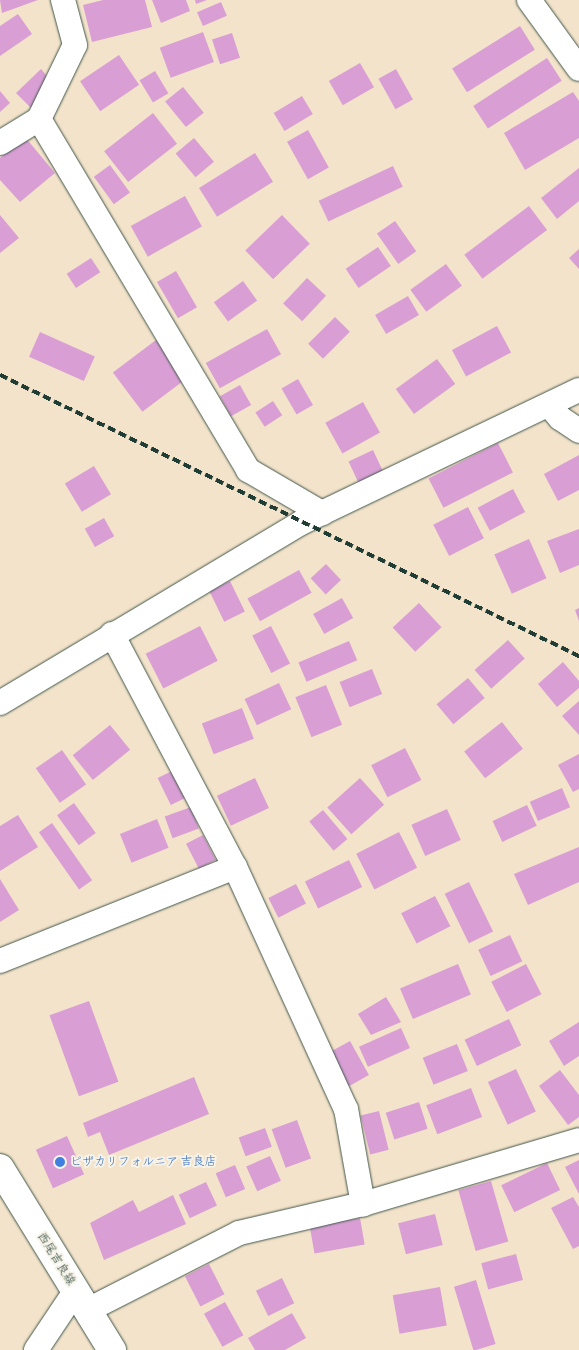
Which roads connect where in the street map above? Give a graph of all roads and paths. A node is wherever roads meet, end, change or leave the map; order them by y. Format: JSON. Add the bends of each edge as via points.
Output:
{"nodes":[{"id":1,"x":63,"y":0,"type":"edge"},
{"id":2,"x":529,"y":0,"type":"edge"},
{"id":3,"x":579,"y":69,"type":"edge"},
{"id":4,"x":39,"y":119,"type":"junction"},
{"id":5,"x":0,"y":143,"type":"edge"},
{"id":6,"x":579,"y":390,"type":"edge"},
{"id":7,"x":549,"y":405,"type":"junction"},
{"id":8,"x":579,"y":431,"type":"edge"},
{"id":9,"x":322,"y":513,"type":"junction"},
{"id":10,"x":112,"y":634,"type":"junction"},
{"id":11,"x":0,"y":703,"type":"edge"},
{"id":12,"x":235,"y":867,"type":"junction"},
{"id":13,"x":0,"y":961,"type":"edge"},
{"id":14,"x":579,"y":1140,"type":"edge"},
{"id":15,"x":0,"y":1168,"type":"edge"},
{"id":16,"x":363,"y":1204,"type":"junction"},
{"id":17,"x":82,"y":1300,"type":"junction"},
{"id":18,"x":36,"y":1350,"type":"edge"},
{"id":19,"x":112,"y":1350,"type":"edge"}],
"edges":[{"from":1,"to":4,"type":"street","via":[[75,45]]},
{"from":2,"to":3,"type":"street"},
{"from":4,"to":5,"type":"street"},
{"from":4,"to":9,"type":"street","via":[[248,470]]},
{"from":6,"to":7,"type":"street"},
{"from":7,"to":8,"type":"street","via":[[560,418]]},
{"from":7,"to":9,"type":"street"},
{"from":9,"to":10,"type":"street"},
{"from":10,"to":11,"type":"street"},
{"from":10,"to":12,"type":"street"},
{"from":12,"to":13,"type":"street"},
{"from":12,"to":16,"type":"street","via":[[346,1109]]},
{"from":14,"to":16,"type":"street"},
{"from":15,"to":17,"type":"main road","name":"西尾吉良線"},
{"from":16,"to":17,"type":"street","via":[[239,1233]]},
{"from":17,"to":18,"type":"street"},
{"from":17,"to":19,"type":"main road","name":"西尾吉良線"}]}
